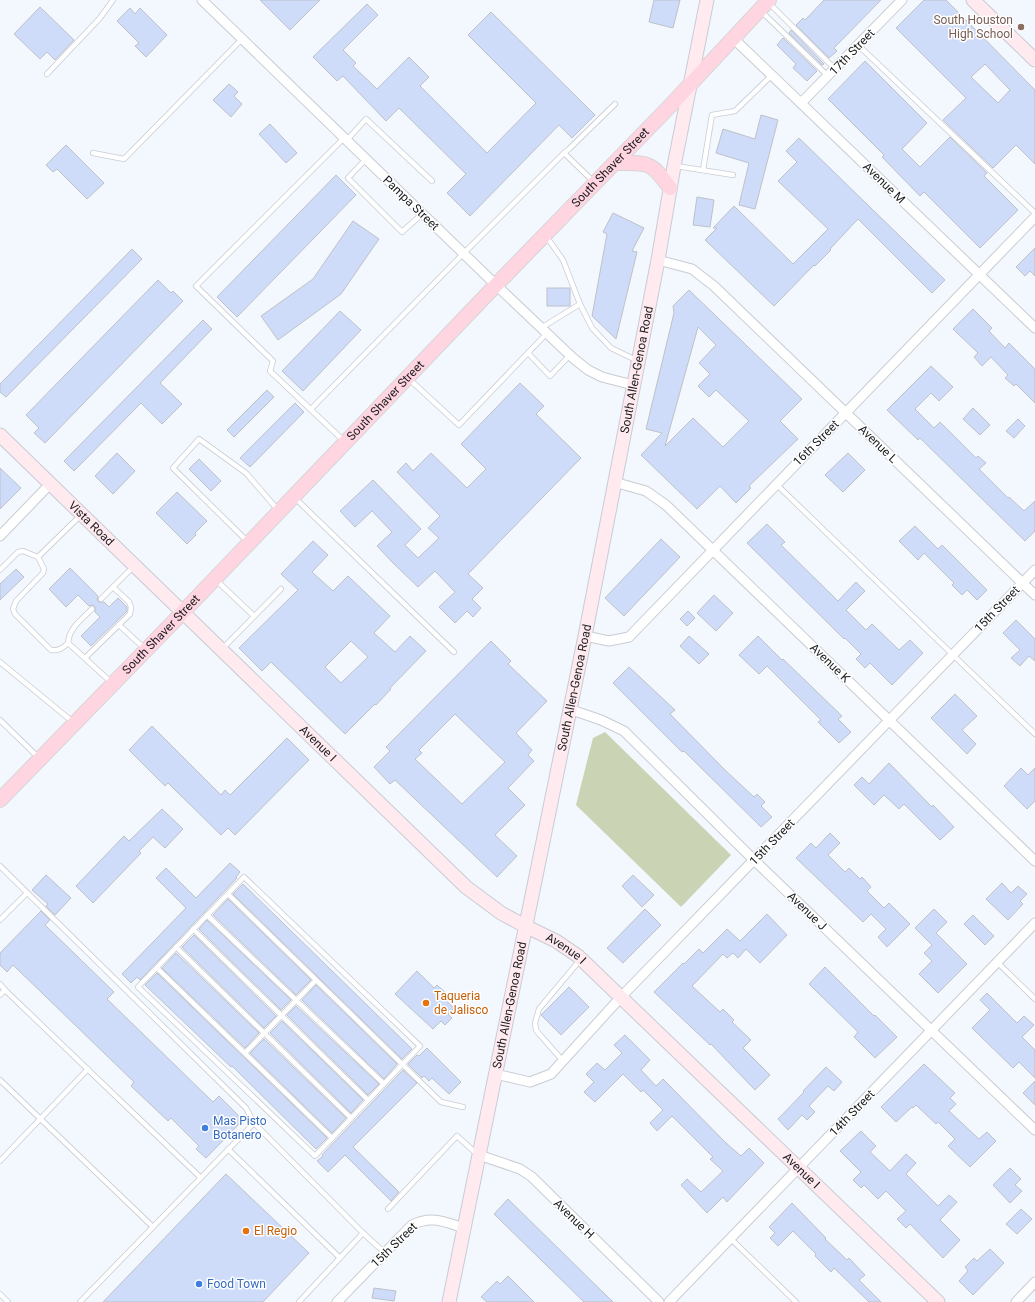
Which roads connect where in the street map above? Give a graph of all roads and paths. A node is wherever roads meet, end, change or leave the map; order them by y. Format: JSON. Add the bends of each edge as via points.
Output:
{"nodes":[{"id":1,"x":113,"y":0,"type":"edge"},
{"id":2,"x":202,"y":0,"type":"edge"},
{"id":3,"x":707,"y":0,"type":"edge"},
{"id":4,"x":902,"y":0,"type":"edge"},
{"id":5,"x":973,"y":0,"type":"edge"},
{"id":6,"x":766,"y":4,"type":"edge"},
{"id":7,"x":733,"y":38,"type":"junction"},
{"id":8,"x":242,"y":39,"type":"junction"},
{"id":9,"x":858,"y":45,"type":"junction"},
{"id":10,"x":1035,"y":60,"type":"edge"},
{"id":11,"x":835,"y":68,"type":"junction"},
{"id":12,"x":47,"y":74,"type":"dead end"},
{"id":13,"x":772,"y":75,"type":"junction"},
{"id":14,"x":828,"y":76,"type":"junction"},
{"id":15,"x":693,"y":78,"type":"junction"},
{"id":16,"x":801,"y":103,"type":"junction"},
{"id":17,"x":615,"y":104,"type":"dead end"},
{"id":18,"x":346,"y":139,"type":"junction"},
{"id":19,"x":93,"y":153,"type":"dead end"},
{"id":20,"x":564,"y":153,"type":"junction"},
{"id":21,"x":366,"y":159,"type":"junction"},
{"id":22,"x":615,"y":163,"type":"junction"},
{"id":23,"x":674,"y":166,"type":"junction"},
{"id":24,"x":703,"y":170,"type":"junction"},
{"id":25,"x":733,"y":175,"type":"dead end"},
{"id":26,"x":432,"y":181,"type":"dead end"},
{"id":27,"x":595,"y":183,"type":"junction"},
{"id":28,"x":670,"y":188,"type":"junction"},
{"id":29,"x":1035,"y":213,"type":"edge"},
{"id":30,"x":422,"y":214,"type":"junction"},
{"id":31,"x":1035,"y":217,"type":"edge"},
{"id":32,"x":545,"y":234,"type":"junction"},
{"id":33,"x":463,"y":253,"type":"junction"},
{"id":34,"x":658,"y":260,"type":"junction"},
{"id":35,"x":979,"y":275,"type":"junction"},
{"id":36,"x":496,"y":285,"type":"junction"},
{"id":37,"x":580,"y":304,"type":"junction"},
{"id":38,"x":1035,"y":328,"type":"edge"},
{"id":39,"x":544,"y":331,"type":"junction"},
{"id":40,"x":528,"y":353,"type":"junction"},
{"id":41,"x":570,"y":356,"type":"junction"},
{"id":42,"x":638,"y":361,"type":"junction"},
{"id":43,"x":407,"y":377,"type":"junction"},
{"id":44,"x":633,"y":385,"type":"junction"},
{"id":45,"x":311,"y":409,"type":"junction"},
{"id":46,"x":846,"y":413,"type":"junction"},
{"id":47,"x":0,"y":435,"type":"edge"},
{"id":48,"x":345,"y":442,"type":"junction"},
{"id":49,"x":614,"y":482,"type":"junction"},
{"id":50,"x":51,"y":483,"type":"junction"},
{"id":51,"x":776,"y":484,"type":"junction"},
{"id":52,"x":293,"y":496,"type":"junction"},
{"id":53,"x":279,"y":510,"type":"junction"},
{"id":54,"x":82,"y":514,"type":"junction"},
{"id":55,"x":0,"y":536,"type":"edge"},
{"id":56,"x":249,"y":542,"type":"junction"},
{"id":57,"x":713,"y":550,"type":"junction"},
{"id":58,"x":38,"y":558,"type":"junction"},
{"id":59,"x":135,"y":565,"type":"junction"},
{"id":60,"x":0,"y":570,"type":"edge"},
{"id":61,"x":1035,"y":570,"type":"edge"},
{"id":62,"x":215,"y":578,"type":"junction"},
{"id":63,"x":1022,"y":583,"type":"junction"},
{"id":64,"x":113,"y":587,"type":"junction"},
{"id":65,"x":281,"y":588,"type":"dead end"},
{"id":66,"x":1035,"y":595,"type":"edge"},
{"id":67,"x":101,"y":599,"type":"dead end"},
{"id":68,"x":92,"y":609,"type":"dead end"},
{"id":69,"x":183,"y":612,"type":"junction"},
{"id":70,"x":254,"y":616,"type":"junction"},
{"id":71,"x":119,"y":625,"type":"junction"},
{"id":72,"x":585,"y":636,"type":"junction"},
{"id":73,"x":68,"y":643,"type":"junction"},
{"id":74,"x":146,"y":650,"type":"junction"},
{"id":75,"x":222,"y":650,"type":"junction"},
{"id":76,"x":454,"y":652,"type":"dead end"},
{"id":77,"x":953,"y":655,"type":"junction"},
{"id":78,"x":85,"y":658,"type":"junction"},
{"id":79,"x":0,"y":662,"type":"edge"},
{"id":80,"x":113,"y":684,"type":"junction"},
{"id":81,"x":569,"y":709,"type":"junction"},
{"id":82,"x":889,"y":721,"type":"junction"},
{"id":83,"x":0,"y":722,"type":"edge"},
{"id":84,"x":75,"y":724,"type":"junction"},
{"id":85,"x":1035,"y":734,"type":"edge"},
{"id":86,"x":40,"y":759,"type":"junction"},
{"id":87,"x":0,"y":800,"type":"edge"},
{"id":88,"x":754,"y":860,"type":"junction"},
{"id":89,"x":1035,"y":861,"type":"edge"},
{"id":90,"x":0,"y":866,"type":"edge"},
{"id":91,"x":27,"y":893,"type":"junction"},
{"id":92,"x":228,"y":894,"type":"junction"},
{"id":93,"x":207,"y":915,"type":"junction"},
{"id":94,"x":0,"y":920,"type":"edge"},
{"id":95,"x":1035,"y":923,"type":"edge"},
{"id":96,"x":525,"y":926,"type":"junction"},
{"id":97,"x":193,"y":929,"type":"junction"},
{"id":98,"x":176,"y":947,"type":"junction"},
{"id":99,"x":581,"y":959,"type":"junction"},
{"id":100,"x":997,"y":962,"type":"junction"},
{"id":101,"x":157,"y":968,"type":"junction"},
{"id":102,"x":316,"y":980,"type":"junction"},
{"id":103,"x":0,"y":984,"type":"edge"},
{"id":104,"x":5,"y":990,"type":"junction"},
{"id":105,"x":0,"y":995,"type":"edge"},
{"id":106,"x":621,"y":997,"type":"junction"},
{"id":107,"x":1035,"y":999,"type":"edge"},
{"id":108,"x":296,"y":1000,"type":"junction"},
{"id":109,"x":281,"y":1016,"type":"junction"},
{"id":110,"x":932,"y":1030,"type":"junction"},
{"id":111,"x":264,"y":1034,"type":"junction"},
{"id":112,"x":245,"y":1053,"type":"junction"},
{"id":113,"x":563,"y":1061,"type":"junction"},
{"id":114,"x":403,"y":1064,"type":"junction"},
{"id":115,"x":88,"y":1069,"type":"junction"},
{"id":116,"x":495,"y":1074,"type":"junction"},
{"id":117,"x":0,"y":1080,"type":"edge"},
{"id":118,"x":384,"y":1084,"type":"junction"},
{"id":119,"x":368,"y":1100,"type":"junction"},
{"id":120,"x":463,"y":1107,"type":"dead end"},
{"id":121,"x":351,"y":1118,"type":"junction"},
{"id":122,"x":41,"y":1119,"type":"junction"},
{"id":123,"x":254,"y":1123,"type":"junction"},
{"id":124,"x":1035,"y":1130,"type":"edge"},
{"id":125,"x":332,"y":1138,"type":"junction"},
{"id":126,"x":228,"y":1149,"type":"junction"},
{"id":127,"x":479,"y":1155,"type":"junction"},
{"id":128,"x":0,"y":1162,"type":"edge"},
{"id":129,"x":799,"y":1168,"type":"junction"},
{"id":130,"x":201,"y":1178,"type":"junction"},
{"id":131,"x":388,"y":1209,"type":"dead end"},
{"id":132,"x":153,"y":1227,"type":"junction"},
{"id":133,"x":464,"y":1228,"type":"junction"},
{"id":134,"x":363,"y":1233,"type":"junction"},
{"id":135,"x":731,"y":1239,"type":"junction"},
{"id":136,"x":385,"y":1253,"type":"junction"},
{"id":137,"x":340,"y":1258,"type":"junction"},
{"id":138,"x":1035,"y":1282,"type":"edge"},
{"id":139,"x":0,"y":1294,"type":"edge"},
{"id":140,"x":8,"y":1302,"type":"edge"},
{"id":141,"x":80,"y":1302,"type":"edge"},
{"id":142,"x":299,"y":1302,"type":"edge"},
{"id":143,"x":337,"y":1302,"type":"edge"},
{"id":144,"x":449,"y":1302,"type":"edge"},
{"id":145,"x":659,"y":1302,"type":"edge"},
{"id":146,"x":670,"y":1302,"type":"edge"},
{"id":147,"x":796,"y":1302,"type":"edge"},
{"id":148,"x":938,"y":1302,"type":"edge"},
{"id":149,"x":1016,"y":1302,"type":"edge"}],
"edges":[{"from":1,"to":12,"type":"lane","via":[[100,18]]},
{"from":2,"to":8,"type":"street","name":"Pampa Street"},
{"from":3,"to":15,"type":"street","name":"South Allen-Genoa Road"},
{"from":4,"to":9,"type":"street","name":"17th Street"},
{"from":5,"to":10,"type":"street"},
{"from":6,"to":7,"type":"main road","name":"South Shaver Street"},
{"from":6,"to":11,"type":"lane"},
{"from":6,"to":14,"type":"lane"},
{"from":7,"to":13,"type":"street","name":"Avenue M"},
{"from":7,"to":15,"type":"main road","name":"South Shaver Street","via":[[720,54]]},
{"from":8,"to":18,"type":"street","name":"Pampa Street"},
{"from":8,"to":19,"type":"lane","via":[[124,159]]},
{"from":9,"to":11,"type":"street","name":"17th Street"},
{"from":9,"to":29,"type":"lane"},
{"from":11,"to":14,"type":"street","name":"17th Street"},
{"from":13,"to":16,"type":"street","name":"Avenue M"},
{"from":13,"to":24,"type":"lane","via":[[735,111],[712,115]]},
{"from":14,"to":16,"type":"street","name":"17th Street"},
{"from":15,"to":22,"type":"main road","name":"South Shaver Street"},
{"from":15,"to":23,"type":"street","name":"South Allen-Genoa Road"},
{"from":16,"to":35,"type":"street","name":"Avenue M"},
{"from":17,"to":20,"type":"lane"},
{"from":18,"to":21,"type":"street","name":"Pampa Street"},
{"from":18,"to":26,"type":"lane","via":[[366,119]]},
{"from":18,"to":45,"type":"lane","via":[[196,286],[273,361],[270,371]]},
{"from":20,"to":27,"type":"lane"},
{"from":20,"to":33,"type":"lane"},
{"from":21,"to":30,"type":"street","name":"Pampa Street"},
{"from":21,"to":30,"type":"lane","via":[[348,178],[402,232]]},
{"from":22,"to":27,"type":"main road","name":"South Shaver Street"},
{"from":22,"to":28,"type":"main road","via":[[650,165]]},
{"from":23,"to":24,"type":"lane"},
{"from":23,"to":28,"type":"street","name":"South Allen-Genoa Road"},
{"from":24,"to":25,"type":"lane"},
{"from":27,"to":32,"type":"main road","name":"South Shaver Street"},
{"from":28,"to":34,"type":"street","name":"South Allen-Genoa Road"},
{"from":30,"to":33,"type":"street","name":"Pampa Street"},
{"from":31,"to":35,"type":"street","name":"16th Street"},
{"from":32,"to":36,"type":"main road","name":"South Shaver Street"},
{"from":32,"to":37,"type":"lane","via":[[563,260]]},
{"from":33,"to":36,"type":"street","name":"Pampa Street"},
{"from":33,"to":45,"type":"lane"},
{"from":34,"to":42,"type":"street","name":"South Allen-Genoa Road"},
{"from":34,"to":46,"type":"street","name":"Avenue L","via":[[692,269],[714,286]]},
{"from":35,"to":38,"type":"street","name":"Avenue M"},
{"from":35,"to":46,"type":"street","name":"16th Street"},
{"from":36,"to":39,"type":"street","name":"Pampa Street"},
{"from":36,"to":43,"type":"main road","name":"South Shaver Street"},
{"from":37,"to":39,"type":"lane"},
{"from":37,"to":42,"type":"lane","via":[[592,328],[611,348]]},
{"from":39,"to":40,"type":"lane"},
{"from":39,"to":41,"type":"street","name":"Pampa Street"},
{"from":40,"to":41,"type":"lane","via":[[550,376]]},
{"from":40,"to":43,"type":"lane","via":[[459,425]]},
{"from":41,"to":44,"type":"street","name":"Pampa Street","via":[[602,377]]},
{"from":42,"to":44,"type":"street","name":"South Allen-Genoa Road"},
{"from":43,"to":48,"type":"main road","name":"South Shaver Street"},
{"from":44,"to":49,"type":"street","name":"South Allen-Genoa Road"},
{"from":45,"to":48,"type":"lane"},
{"from":46,"to":51,"type":"street","name":"16th Street"},
{"from":46,"to":63,"type":"street","name":"Avenue L"},
{"from":47,"to":50,"type":"street","name":"Vista Road"},
{"from":48,"to":52,"type":"main road","name":"South Shaver Street"},
{"from":49,"to":57,"type":"street","name":"Avenue K","via":[[646,491],[666,505]]},
{"from":49,"to":72,"type":"street","name":"South Allen-Genoa Road"},
{"from":50,"to":54,"type":"street","name":"Vista Road"},
{"from":50,"to":55,"type":"street"},
{"from":51,"to":57,"type":"street","name":"16th Street"},
{"from":51,"to":77,"type":"lane"},
{"from":52,"to":53,"type":"main road","name":"South Shaver Street"},
{"from":52,"to":76,"type":"lane"},
{"from":53,"to":56,"type":"main road","name":"South Shaver Street"},
{"from":53,"to":56,"type":"lane","via":[[246,473],[199,439],[173,468]]},
{"from":54,"to":58,"type":"lane"},
{"from":54,"to":59,"type":"street","name":"Vista Road"},
{"from":56,"to":62,"type":"main road","name":"South Shaver Street"},
{"from":57,"to":72,"type":"street","name":"16th Street","via":[[629,637],[609,641]]},
{"from":57,"to":82,"type":"street","name":"Avenue K"},
{"from":58,"to":60,"type":"lane","via":[[23,551],[18,552]]},
{"from":58,"to":73,"type":"lane","via":[[44,569],[43,573],[16,601],[13,610],[51,650],[56,651]]},
{"from":59,"to":64,"type":"lane"},
{"from":59,"to":69,"type":"street","name":"Vista Road"},
{"from":61,"to":63,"type":"street","name":"15th Street"},
{"from":62,"to":69,"type":"main road","name":"South Shaver Street"},
{"from":62,"to":70,"type":"lane"},
{"from":63,"to":66,"type":"street","name":"Avenue L"},
{"from":63,"to":77,"type":"street","name":"15th Street"},
{"from":64,"to":67,"type":"lane"},
{"from":64,"to":71,"type":"lane","via":[[132,607],[130,614]]},
{"from":65,"to":70,"type":"lane"},
{"from":68,"to":73,"type":"lane","via":[[72,629]]},
{"from":69,"to":74,"type":"main road","name":"South Shaver Street"},
{"from":69,"to":75,"type":"street","name":"Avenue I"},
{"from":70,"to":75,"type":"lane"},
{"from":71,"to":74,"type":"lane"},
{"from":71,"to":78,"type":"lane"},
{"from":72,"to":81,"type":"street","name":"South Allen-Genoa Road"},
{"from":73,"to":78,"type":"lane"},
{"from":74,"to":80,"type":"main road","name":"South Shaver Street"},
{"from":75,"to":96,"type":"street","name":"Avenue I","via":[[466,887]]},
{"from":77,"to":82,"type":"street","name":"15th Street"},
{"from":77,"to":85,"type":"lane"},
{"from":78,"to":80,"type":"lane"},
{"from":79,"to":84,"type":"lane"},
{"from":80,"to":84,"type":"main road","name":"South Shaver Street"},
{"from":81,"to":88,"type":"street","name":"Avenue J","via":[[601,720],[624,732]]},
{"from":81,"to":96,"type":"street","name":"South Allen-Genoa Road"},
{"from":82,"to":88,"type":"street","name":"15th Street"},
{"from":82,"to":89,"type":"street","name":"Avenue K"},
{"from":83,"to":86,"type":"lane"},
{"from":84,"to":86,"type":"main road","name":"South Shaver Street"},
{"from":86,"to":87,"type":"main road","name":"South Shaver Street"},
{"from":88,"to":106,"type":"street","name":"15th Street"},
{"from":88,"to":110,"type":"street","name":"Avenue J"},
{"from":90,"to":91,"type":"lane"},
{"from":91,"to":94,"type":"lane"},
{"from":91,"to":123,"type":"lane","via":[[246,1108]]},
{"from":92,"to":93,"type":"lane"},
{"from":92,"to":102,"type":"lane"},
{"from":92,"to":114,"type":"lane","via":[[244,877],[420,1046]]},
{"from":93,"to":97,"type":"lane"},
{"from":93,"to":108,"type":"lane"},
{"from":95,"to":100,"type":"street","name":"14th Street"},
{"from":96,"to":99,"type":"street","name":"Avenue I","via":[[556,941]]},
{"from":96,"to":116,"type":"street","name":"South Allen-Genoa Road"},
{"from":97,"to":98,"type":"lane"},
{"from":97,"to":109,"type":"lane"},
{"from":98,"to":101,"type":"lane"},
{"from":98,"to":111,"type":"lane"},
{"from":99,"to":106,"type":"street","name":"Avenue I"},
{"from":99,"to":113,"type":"lane","via":[[539,1009],[535,1023],[540,1036]]},
{"from":100,"to":107,"type":"lane"},
{"from":100,"to":110,"type":"street","name":"14th Street"},
{"from":101,"to":112,"type":"lane"},
{"from":101,"to":125,"type":"lane","via":[[138,987],[315,1156]]},
{"from":102,"to":108,"type":"lane"},
{"from":102,"to":114,"type":"lane"},
{"from":103,"to":104,"type":"lane"},
{"from":104,"to":105,"type":"lane"},
{"from":104,"to":115,"type":"lane"},
{"from":106,"to":113,"type":"street","name":"15th Street"},
{"from":106,"to":129,"type":"street","name":"Avenue I"},
{"from":108,"to":109,"type":"lane"},
{"from":108,"to":118,"type":"lane"},
{"from":109,"to":111,"type":"lane"},
{"from":109,"to":119,"type":"lane"},
{"from":110,"to":124,"type":"street","name":"Avenue J"},
{"from":110,"to":129,"type":"street","name":"14th Street"},
{"from":111,"to":112,"type":"lane"},
{"from":111,"to":121,"type":"lane"},
{"from":112,"to":125,"type":"lane"},
{"from":113,"to":116,"type":"street","name":"15th Street","via":[[551,1074],[530,1082]]},
{"from":114,"to":118,"type":"lane"},
{"from":114,"to":120,"type":"lane","via":[[441,1102]]},
{"from":115,"to":122,"type":"lane"},
{"from":115,"to":130,"type":"lane"},
{"from":116,"to":127,"type":"street","name":"South Allen-Genoa Road"},
{"from":117,"to":122,"type":"lane"},
{"from":118,"to":119,"type":"lane"},
{"from":119,"to":121,"type":"lane"},
{"from":121,"to":125,"type":"lane"},
{"from":122,"to":128,"type":"lane"},
{"from":122,"to":132,"type":"lane"},
{"from":123,"to":126,"type":"lane"},
{"from":123,"to":134,"type":"lane"},
{"from":126,"to":130,"type":"lane"},
{"from":126,"to":137,"type":"lane"},
{"from":127,"to":131,"type":"lane","via":[[456,1136]]},
{"from":127,"to":133,"type":"street","name":"South Allen-Genoa Road"},
{"from":127,"to":145,"type":"street","name":"Avenue H","via":[[520,1169],[532,1177]]},
{"from":129,"to":135,"type":"street","name":"14th Street"},
{"from":129,"to":148,"type":"street","name":"Avenue I"},
{"from":130,"to":132,"type":"lane"},
{"from":132,"to":141,"type":"lane"},
{"from":133,"to":136,"type":"street","name":"15th Street","via":[[441,1221],[421,1220],[412,1225]]},
{"from":133,"to":144,"type":"street","name":"South Allen-Genoa Road"},
{"from":134,"to":136,"type":"lane"},
{"from":134,"to":137,"type":"lane"},
{"from":135,"to":146,"type":"street","name":"14th Street"},
{"from":135,"to":147,"type":"lane"},
{"from":136,"to":143,"type":"street","name":"15th Street"},
{"from":137,"to":142,"type":"lane"},
{"from":138,"to":149,"type":"street"},
{"from":139,"to":140,"type":"lane"}]}
